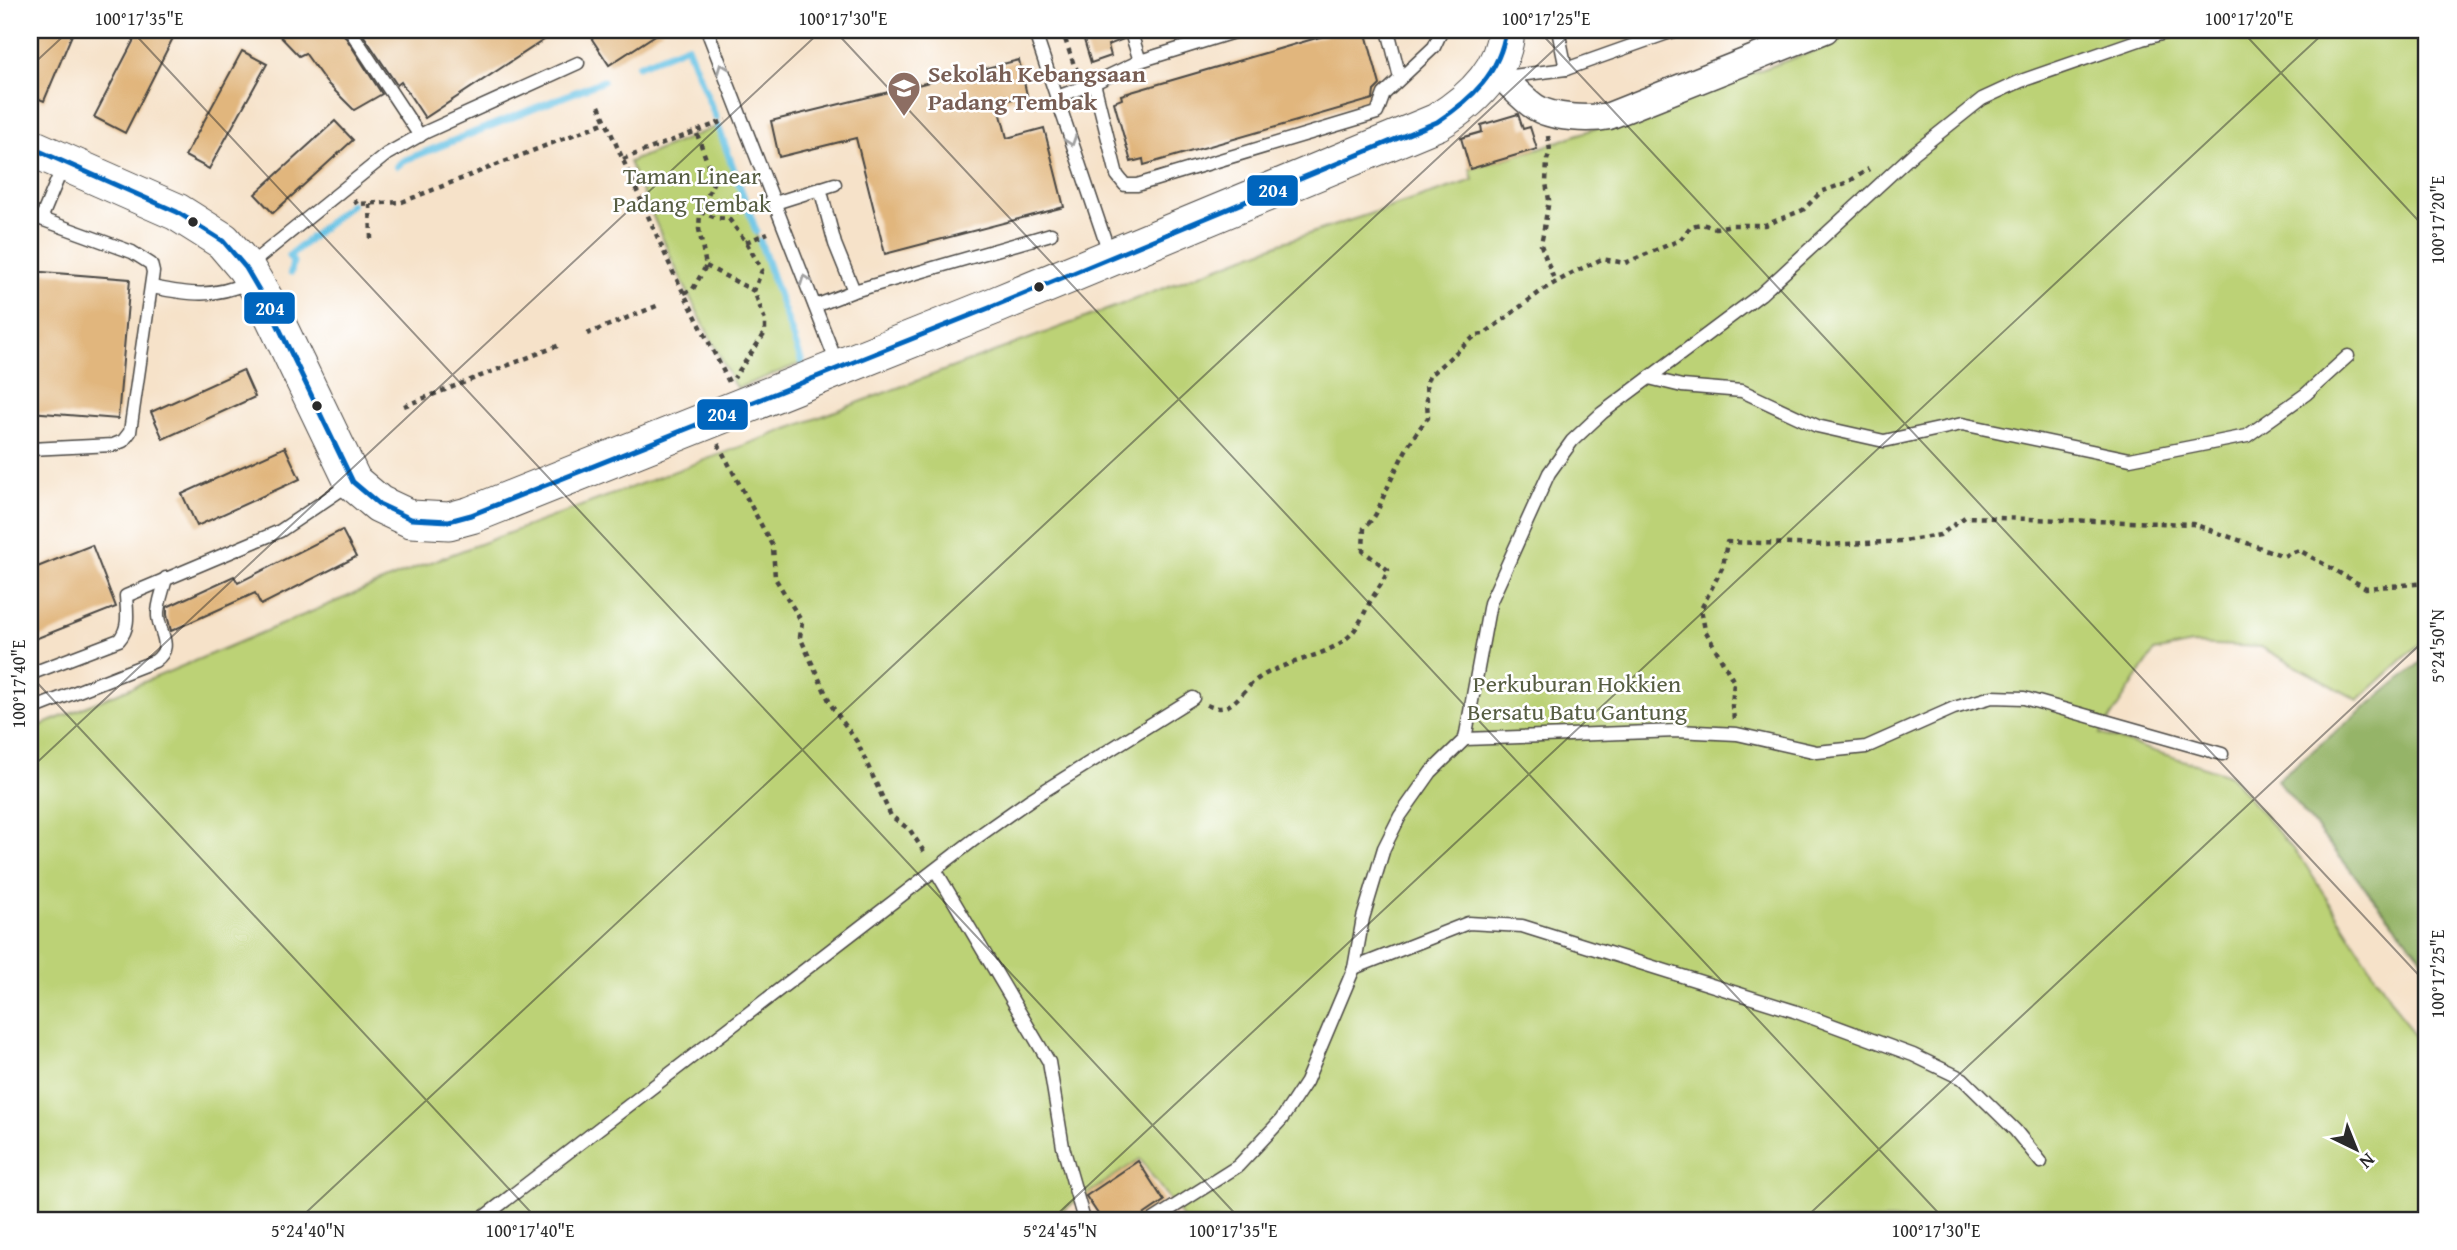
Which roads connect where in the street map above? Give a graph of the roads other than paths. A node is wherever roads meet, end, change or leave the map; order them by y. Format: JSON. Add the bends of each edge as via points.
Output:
{"nodes":[{"id":1,"x":350,"y":30,"type":"edge"},
{"id":2,"x":707,"y":30,"type":"edge"},
{"id":3,"x":1034,"y":30,"type":"edge"},
{"id":4,"x":1130,"y":30,"type":"edge"},
{"id":5,"x":1240,"y":30,"type":"edge"},
{"id":6,"x":1388,"y":30,"type":"edge"},
{"id":7,"x":1442,"y":30,"type":"edge"},
{"id":8,"x":1506,"y":30,"type":"edge"},
{"id":9,"x":1558,"y":30,"type":"edge"},
{"id":10,"x":1676,"y":30,"type":"edge"},
{"id":11,"x":1825,"y":30,"type":"edge"},
{"id":12,"x":2176,"y":30,"type":"edge"},
{"id":13,"x":1140,"y":61,"type":"junction"},
{"id":14,"x":578,"y":63,"type":"dead end"},
{"id":15,"x":1566,"y":69,"type":"junction"},
{"id":16,"x":1498,"y":74,"type":"junction"},
{"id":17,"x":1400,"y":78,"type":"junction"},
{"id":18,"x":1094,"y":83,"type":"junction"},
{"id":19,"x":1057,"y":97,"type":"junction"},
{"id":20,"x":1384,"y":132,"type":"junction"},
{"id":21,"x":420,"y":136,"type":"junction"},
{"id":22,"x":30,"y":146,"type":"edge"},
{"id":23,"x":65,"y":162,"type":"junction"},
{"id":24,"x":835,"y":184,"type":"dead end"},
{"id":25,"x":820,"y":188,"type":"junction"},
{"id":26,"x":775,"y":202,"type":"junction"},
{"id":27,"x":35,"y":217,"type":"edge"},
{"id":28,"x":1051,"y":234,"type":"dead end"},
{"id":29,"x":1110,"y":256,"type":"junction"},
{"id":30,"x":250,"y":274,"type":"junction"},
{"id":31,"x":152,"y":288,"type":"junction"},
{"id":32,"x":854,"y":291,"type":"junction"},
{"id":33,"x":815,"y":306,"type":"junction"},
{"id":34,"x":2348,"y":356,"type":"dead end"},
{"id":35,"x":838,"y":367,"type":"junction"},
{"id":36,"x":1649,"y":378,"type":"junction"},
{"id":37,"x":30,"y":449,"type":"edge"},
{"id":38,"x":353,"y":482,"type":"junction"},
{"id":39,"x":166,"y":578,"type":"junction"},
{"id":40,"x":30,"y":674,"type":"edge"},
{"id":41,"x":1193,"y":698,"type":"road end"},
{"id":42,"x":30,"y":710,"type":"edge"},
{"id":43,"x":1465,"y":739,"type":"junction"},
{"id":44,"x":2222,"y":754,"type":"dead end"},
{"id":45,"x":936,"y":871,"type":"junction"},
{"id":46,"x":1354,"y":968,"type":"junction"},
{"id":47,"x":2041,"y":1162,"type":"dead end"},
{"id":48,"x":30,"y":1203,"type":"edge"},
{"id":49,"x":495,"y":1215,"type":"edge"},
{"id":50,"x":35,"y":1220,"type":"edge"},
{"id":51,"x":480,"y":1220,"type":"edge"},
{"id":52,"x":1084,"y":1220,"type":"edge"},
{"id":53,"x":1153,"y":1220,"type":"edge"}],
"edges":[{"from":1,"to":21,"type":"lane"},
{"from":26,"to":2,"type":"lane","one_way":true},
{"from":3,"to":19,"type":"lane"},
{"from":4,"to":13,"type":"lane"},
{"from":5,"to":13,"type":"lane"},
{"from":6,"to":17,"type":"lane"},
{"from":7,"to":17,"type":"lane","via":[[1434,47]]},
{"from":8,"to":16,"type":"street"},
{"from":9,"to":15,"type":"lane"},
{"from":10,"to":15,"type":"lane"},
{"from":11,"to":16,"type":"street","via":[[1609,116],[1581,119],[1545,111]]},
{"from":12,"to":36,"type":"lane","via":[[2021,81],[1982,99],[1914,153],[1761,294]]},
{"from":13,"to":18,"type":"lane"},
{"from":14,"to":21,"type":"lane"},
{"from":15,"to":16,"type":"lane"},
{"from":16,"to":20,"type":"street","via":[[1452,112]]},
{"from":17,"to":20,"type":"lane","via":[[1384,94]]},
{"from":18,"to":19,"type":"lane"},
{"from":18,"to":20,"type":"lane","via":[[1117,175],[1125,185]]},
{"from":19,"to":29,"type":"lane","one_way":true},
{"from":20,"to":29,"type":"street"},
{"from":21,"to":30,"type":"lane","via":[[387,154],[344,188]]},
{"from":22,"to":23,"type":"street"},
{"from":23,"to":27,"type":"lane"},
{"from":23,"to":30,"type":"street","via":[[186,218],[223,241]]},
{"from":24,"to":25,"type":"lane"},
{"from":25,"to":26,"type":"lane"},
{"from":25,"to":32,"type":"lane"},
{"from":33,"to":26,"type":"lane","one_way":true},
{"from":27,"to":31,"type":"lane","via":[[145,259],[153,272]]},
{"from":28,"to":32,"type":"lane"},
{"from":29,"to":35,"type":"street"},
{"from":30,"to":31,"type":"lane","via":[[228,291],[192,295]]},
{"from":30,"to":38,"type":"street"},
{"from":31,"to":37,"type":"lane","via":[[130,432],[113,445]]},
{"from":32,"to":33,"type":"lane"},
{"from":33,"to":35,"type":"lane"},
{"from":34,"to":36,"type":"lane","via":[[2306,394],[2247,436],[2130,459],[1962,424],[1884,441],[1817,426],[1742,391]]},
{"from":35,"to":38,"type":"street","via":[[449,521],[411,519],[379,504]]},
{"from":36,"to":43,"type":"lane","via":[[1572,441],[1549,473],[1490,603]]},
{"from":38,"to":39,"type":"lane","via":[[280,531]]},
{"from":39,"to":40,"type":"lane","via":[[126,596],[126,630],[119,640]]},
{"from":39,"to":42,"type":"lane","via":[[158,615],[166,642],[162,656]]},
{"from":41,"to":45,"type":"lane","via":[[1031,799]]},
{"from":43,"to":44,"type":"lane","via":[[1677,731],[1737,734],[1817,752],[1866,747],[1954,708],[1992,697],[2024,698]]},
{"from":43,"to":46,"type":"lane","via":[[1432,772],[1400,816],[1384,848]]},
{"from":45,"to":49,"type":"lane"},
{"from":45,"to":52,"type":"lane","via":[[1049,1062],[1063,1147]]},
{"from":46,"to":47,"type":"lane","via":[[1468,923],[1522,926],[1794,1011],[1913,1055],[1963,1079],[2015,1129]]},
{"from":46,"to":53,"type":"lane","via":[[1306,1082],[1281,1120],[1238,1166]]},
{"from":48,"to":50,"type":"lane"},
{"from":49,"to":51,"type":"lane"}]}
